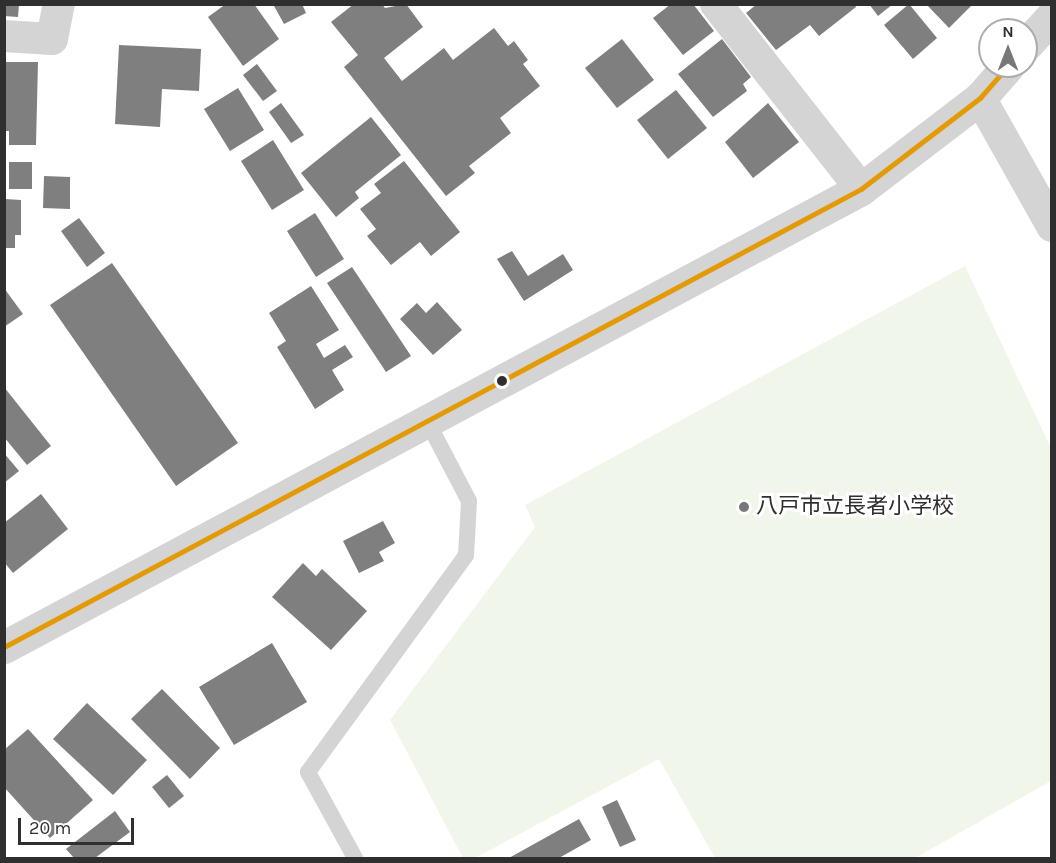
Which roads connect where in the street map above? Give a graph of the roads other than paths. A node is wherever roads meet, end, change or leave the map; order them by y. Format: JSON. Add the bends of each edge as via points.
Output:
{"nodes":[{"id":1,"x":59,"y":4,"type":"edge"},
{"id":2,"x":716,"y":4,"type":"edge"},
{"id":3,"x":1052,"y":16,"type":"edge"},
{"id":4,"x":1038,"y":32,"type":"edge"},
{"id":5,"x":4,"y":36,"type":"edge"},
{"id":6,"x":998,"y":78,"type":"edge"},
{"id":7,"x":980,"y":98,"type":"junction"},
{"id":8,"x":861,"y":189,"type":"junction"},
{"id":9,"x":1052,"y":226,"type":"edge"},
{"id":10,"x":427,"y":421,"type":"junction"},
{"id":11,"x":4,"y":647,"type":"edge"},
{"id":12,"x":355,"y":858,"type":"edge"}],
"edges":[{"from":1,"to":5,"type":"street","via":[[52,39]]},
{"from":2,"to":8,"type":"street"},
{"from":3,"to":4,"type":"street"},
{"from":6,"to":7,"type":"street"},
{"from":7,"to":8,"type":"street"},
{"from":7,"to":9,"type":"street"},
{"from":8,"to":10,"type":"street"},
{"from":10,"to":11,"type":"street"},
{"from":10,"to":12,"type":"lane","via":[[469,501],[466,555],[308,772]]}]}
